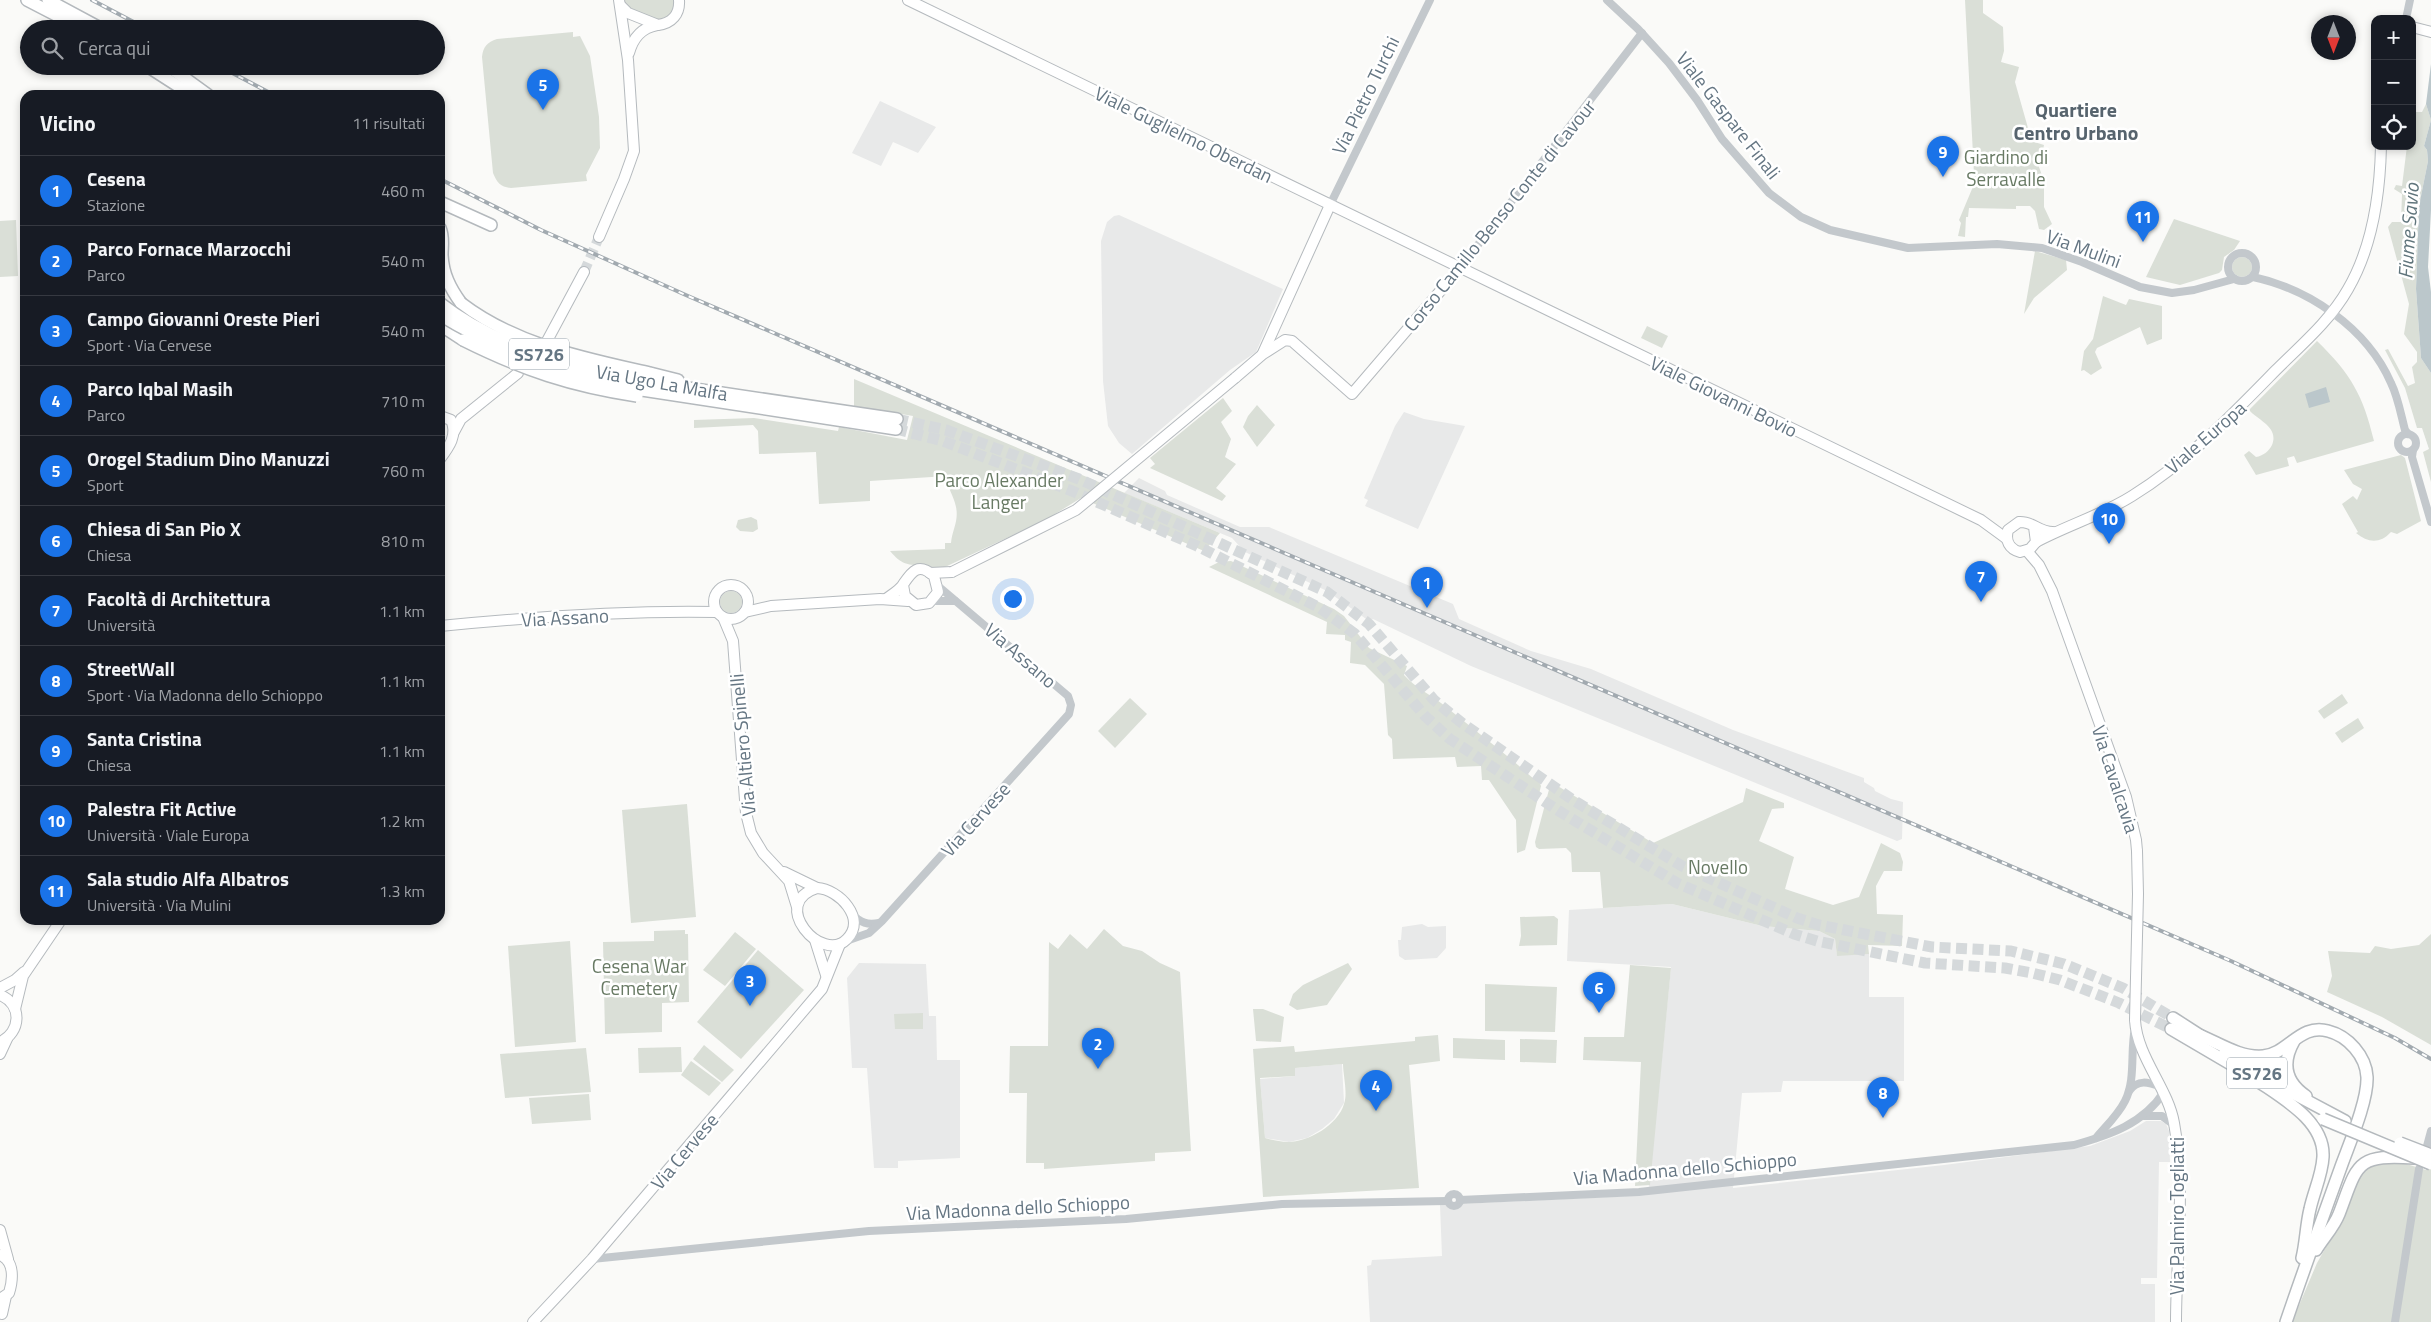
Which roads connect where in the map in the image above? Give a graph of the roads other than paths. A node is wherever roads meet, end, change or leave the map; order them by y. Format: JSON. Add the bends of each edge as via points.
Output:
{"nodes":[{"id":1,"x":27,"y":0,"type":"edge"},
{"id":2,"x":48,"y":0,"type":"edge"},
{"id":3,"x":678,"y":0,"type":"edge"},
{"id":4,"x":908,"y":0,"type":"edge"},
{"id":5,"x":1430,"y":0,"type":"edge"},
{"id":6,"x":1607,"y":0,"type":"edge"},
{"id":7,"x":2410,"y":0,"type":"edge"},
{"id":8,"x":620,"y":3,"type":"edge"},
{"id":9,"x":2407,"y":15,"type":"edge"},
{"id":10,"x":66,"y":20,"type":"edge"},
{"id":11,"x":85,"y":20,"type":"edge"},
{"id":12,"x":658,"y":25,"type":"junction"},
{"id":13,"x":2416,"y":28,"type":"edge"},
{"id":14,"x":1642,"y":32,"type":"junction"},
{"id":15,"x":2431,"y":32,"type":"edge"},
{"id":16,"x":628,"y":56,"type":"junction"},
{"id":17,"x":161,"y":75,"type":"edge"},
{"id":18,"x":180,"y":75,"type":"edge"},
{"id":19,"x":184,"y":90,"type":"edge"},
{"id":20,"x":201,"y":90,"type":"edge"},
{"id":21,"x":2381,"y":150,"type":"edge"},
{"id":22,"x":445,"y":204,"type":"edge"},
{"id":23,"x":1330,"y":205,"type":"junction"},
{"id":24,"x":491,"y":225,"type":"dead end"},
{"id":25,"x":599,"y":236,"type":"tunnel mouth"},
{"id":26,"x":1908,"y":248,"type":"joint"},
{"id":27,"x":1460,"y":268,"type":"junction"},
{"id":28,"x":2257,"y":268,"type":"junction"},
{"id":29,"x":2228,"y":269,"type":"junction"},
{"id":30,"x":445,"y":272,"type":"edge"},
{"id":31,"x":584,"y":272,"type":"tunnel mouth"},
{"id":32,"x":2253,"y":277,"type":"junction"},
{"id":33,"x":2234,"y":279,"type":"junction"},
{"id":34,"x":2269,"y":280,"type":"junction"},
{"id":35,"x":2215,"y":284,"type":"junction"},
{"id":36,"x":445,"y":306,"type":"edge"},
{"id":37,"x":2332,"y":312,"type":"junction"},
{"id":38,"x":445,"y":318,"type":"edge"},
{"id":39,"x":445,"y":328,"type":"edge"},
{"id":40,"x":547,"y":341,"type":"dead end"},
{"id":41,"x":1263,"y":354,"type":"junction"},
{"id":42,"x":518,"y":373,"type":"dead end"},
{"id":43,"x":755,"y":398,"type":"junction"},
{"id":44,"x":716,"y":402,"type":"junction"},
{"id":45,"x":797,"y":409,"type":"junction"},
{"id":46,"x":468,"y":413,"type":"junction"},
{"id":47,"x":445,"y":416,"type":"edge"},
{"id":48,"x":445,"y":417,"type":"edge"},
{"id":49,"x":896,"y":424,"type":"tunnel mouth"},
{"id":50,"x":454,"y":432,"type":"junction"},
{"id":51,"x":2405,"y":433,"type":"junction"},
{"id":52,"x":445,"y":452,"type":"edge"},
{"id":53,"x":2411,"y":453,"type":"junction"},
{"id":54,"x":2431,"y":522,"type":"edge"},
{"id":55,"x":1989,"y":524,"type":"junction"},
{"id":56,"x":2010,"y":526,"type":"junction"},
{"id":57,"x":2034,"y":527,"type":"junction"},
{"id":58,"x":2055,"y":532,"type":"junction"},
{"id":59,"x":2007,"y":539,"type":"junction"},
{"id":60,"x":2036,"y":543,"type":"junction"},
{"id":61,"x":2027,"y":551,"type":"junction"},
{"id":62,"x":2039,"y":565,"type":"junction"},
{"id":63,"x":952,"y":572,"type":"junction"},
{"id":64,"x":930,"y":573,"type":"junction"},
{"id":65,"x":903,"y":585,"type":"junction"},
{"id":66,"x":938,"y":586,"type":"junction"},
{"id":67,"x":746,"y":592,"type":"junction"},
{"id":68,"x":716,"y":594,"type":"junction"},
{"id":69,"x":886,"y":599,"type":"junction"},
{"id":70,"x":932,"y":600,"type":"junction"},
{"id":71,"x":908,"y":601,"type":"junction"},
{"id":72,"x":959,"y":602,"type":"junction"},
{"id":73,"x":771,"y":606,"type":"junction"},
{"id":74,"x":691,"y":611,"type":"junction"},
{"id":75,"x":720,"y":614,"type":"junction"},
{"id":76,"x":743,"y":614,"type":"junction"},
{"id":77,"x":445,"y":626,"type":"edge"},
{"id":78,"x":733,"y":641,"type":"junction"},
{"id":79,"x":1069,"y":714,"type":"joint"},
{"id":80,"x":779,"y":869,"type":"junction"},
{"id":81,"x":817,"y":888,"type":"junction"},
{"id":82,"x":797,"y":907,"type":"junction"},
{"id":83,"x":852,"y":914,"type":"junction"},
{"id":84,"x":879,"y":923,"type":"junction"},
{"id":85,"x":57,"y":925,"type":"edge"},
{"id":86,"x":815,"y":940,"type":"junction"},
{"id":87,"x":843,"y":942,"type":"junction"},
{"id":88,"x":28,"y":967,"type":"junction"},
{"id":89,"x":826,"y":975,"type":"junction"},
{"id":90,"x":0,"y":988,"type":"edge"},
{"id":91,"x":0,"y":995,"type":"edge"},
{"id":92,"x":15,"y":1009,"type":"junction"},
{"id":93,"x":2135,"y":1024,"type":"junction"},
{"id":94,"x":2198,"y":1035,"type":"junction"},
{"id":95,"x":2295,"y":1039,"type":"junction"},
{"id":96,"x":4,"y":1041,"type":"edge"},
{"id":97,"x":0,"y":1054,"type":"edge"},
{"id":98,"x":2252,"y":1077,"type":"junction"},
{"id":99,"x":2163,"y":1089,"type":"junction"},
{"id":100,"x":2128,"y":1093,"type":"junction"},
{"id":101,"x":2144,"y":1116,"type":"junction"},
{"id":102,"x":2345,"y":1121,"type":"junction"},
{"id":103,"x":2174,"y":1125,"type":"junction"},
{"id":104,"x":2431,"y":1131,"type":"edge"},
{"id":105,"x":2095,"y":1140,"type":"junction"},
{"id":106,"x":2429,"y":1150,"type":"edge"},
{"id":107,"x":2415,"y":1158,"type":"junction"},
{"id":108,"x":2431,"y":1164,"type":"edge"},
{"id":109,"x":2419,"y":1170,"type":"dead end"},
{"id":110,"x":0,"y":1230,"type":"edge"},
{"id":111,"x":0,"y":1254,"type":"edge"},
{"id":112,"x":592,"y":1259,"type":"junction"},
{"id":113,"x":9,"y":1262,"type":"junction"},
{"id":114,"x":2303,"y":1273,"type":"junction"},
{"id":115,"x":3,"y":1297,"type":"edge"},
{"id":116,"x":1,"y":1315,"type":"edge"},
{"id":117,"x":533,"y":1322,"type":"edge"},
{"id":118,"x":2176,"y":1322,"type":"edge"},
{"id":119,"x":2286,"y":1322,"type":"edge"},
{"id":120,"x":2395,"y":1322,"type":"edge"}],
"edges":[{"from":1,"to":10,"type":"highway"},
{"from":2,"to":11,"type":"highway"},
{"from":3,"to":12,"type":"main road","via":[[678,12],[674,18]]},
{"from":4,"to":23,"type":"main road","name":"Viale Guglielmo Oberdan"},
{"from":5,"to":23,"type":"street","name":"Via Pietro Turchi"},
{"from":6,"to":14,"type":"street","name":"Viale Gaspare Finali"},
{"from":7,"to":9,"type":"street"},
{"from":8,"to":12,"type":"main road","via":[[628,13]]},
{"from":8,"to":16,"type":"main road"},
{"from":12,"to":16,"type":"main road","via":[[650,26],[636,36]]},
{"from":13,"to":15,"type":"main road"},
{"from":14,"to":26,"type":"street","name":"Viale Gaspare Finali","via":[[1697,100],[1722,139],[1774,197],[1801,217],[1830,230]]},
{"from":14,"to":27,"type":"street","name":"Corso Camillo Benso Conte di Cavour"},
{"from":16,"to":25,"type":"main road","via":[[634,151]]},
{"from":17,"to":19,"type":"highway"},
{"from":18,"to":20,"type":"highway"},
{"from":21,"to":37,"type":"main road","name":"Viale Europa","via":[[2368,243],[2348,289]]},
{"from":22,"to":24,"type":"highway"},
{"from":23,"to":27,"type":"main road","name":"Viale Guglielmo Oberdan"},
{"from":23,"to":41,"type":"main road"},
{"from":26,"to":35,"type":"street","name":"Via Mulini","via":[[1996,244],[2042,248],[2140,287],[2182,292]]},
{"from":27,"to":41,"type":"main road","name":"Corso Camillo Benso Conte di Cavour","via":[[1352,394],[1292,342],[1285,340]]},
{"from":27,"to":55,"type":"main road","name":"Viale Giovanni Bovio"},
{"from":28,"to":29,"type":"street","via":[[2252,256],[2242,252],[2231,258]]},
{"from":28,"to":32,"type":"street"},
{"from":28,"to":34,"type":"street"},
{"from":29,"to":33,"type":"street"},
{"from":29,"to":35,"type":"street"},
{"from":30,"to":43,"type":"highway","bridge":true,"via":[[461,302],[478,315],[519,336],[556,350]]},
{"from":31,"to":40,"type":"main road"},
{"from":32,"to":33,"type":"street","via":[[2246,281]]},
{"from":32,"to":34,"type":"street"},
{"from":33,"to":35,"type":"street","name":"Via Mulini"},
{"from":34,"to":37,"type":"street"},
{"from":36,"to":43,"type":"highway","name":"Via Ugo La Malfa","number":"SS726","bridge":true,"via":[[507,341],[562,362],[648,382]]},
{"from":37,"to":51,"type":"street","via":[[2361,338],[2385,371],[2392,383]]},
{"from":37,"to":58,"type":"main road","name":"Viale Europa","via":[[2241,407],[2190,454],[2126,500]]},
{"from":38,"to":44,"type":"highway","name":"Via Ugo La Malfa","number":"SS726","bridge":true,"via":[[473,335],[546,366],[596,381]]},
{"from":39,"to":44,"type":"highway","bridge":true,"via":[[508,363],[590,389]]},
{"from":41,"to":63,"type":"main road","bridge":true,"via":[[1065,518]]},
{"from":42,"to":46,"type":"main road"},
{"from":43,"to":45,"type":"highway","name":"Via Ugo La Malfa","number":"SS726"},
{"from":44,"to":45,"type":"highway","name":"Via Ugo La Malfa","number":"SS726"},
{"from":45,"to":49,"type":"highway","name":"Via Ugo La Malfa","number":"SS726"},
{"from":46,"to":47,"type":"main road"},
{"from":46,"to":50,"type":"main road"},
{"from":48,"to":50,"type":"main road","via":[[451,420]]},
{"from":50,"to":52,"type":"main road"},
{"from":51,"to":53,"type":"street","via":[[2414,436],[2416,442]]},
{"from":51,"to":53,"type":"street","via":[[2398,441],[2399,448]]},
{"from":53,"to":54,"type":"street"},
{"from":55,"to":56,"type":"main road","name":"Viale Giovanni Bovio"},
{"from":55,"to":59,"type":"main road","name":"Viale Giovanni Bovio"},
{"from":56,"to":57,"type":"main road","via":[[2024,522]]},
{"from":56,"to":59,"type":"main road"},
{"from":57,"to":58,"type":"main road","via":[[2040,531]]},
{"from":57,"to":60,"type":"main road"},
{"from":58,"to":60,"type":"main road","name":"Viale Europa"},
{"from":59,"to":61,"type":"main road","via":[[2013,549]]},
{"from":60,"to":61,"type":"main road"},
{"from":60,"to":62,"type":"main road","name":"Via Cavalcavia"},
{"from":61,"to":62,"type":"main road","name":"Via Cavalcavia"},
{"from":62,"to":93,"type":"main road","name":"Via Cavalcavia","bridge":true,"via":[[2126,797],[2137,852]]},
{"from":63,"to":64,"type":"main road"},
{"from":63,"to":66,"type":"main road"},
{"from":64,"to":65,"type":"main road","via":[[913,571]]},
{"from":64,"to":66,"type":"main road"},
{"from":65,"to":69,"type":"main road"},
{"from":65,"to":71,"type":"main road"},
{"from":66,"to":70,"type":"main road"},
{"from":66,"to":72,"type":"street","name":"Via Assano"},
{"from":67,"to":68,"type":"main road","via":[[728,585]]},
{"from":67,"to":73,"type":"main road"},
{"from":67,"to":76,"type":"main road","via":[[749,602]]},
{"from":68,"to":74,"type":"main road"},
{"from":68,"to":75,"type":"main road","via":[[714,603]]},
{"from":69,"to":71,"type":"main road"},
{"from":69,"to":73,"type":"main road"},
{"from":70,"to":71,"type":"main road","via":[[920,605]]},
{"from":70,"to":72,"type":"street"},
{"from":72,"to":79,"type":"street","name":"Via Assano","via":[[1068,696]]},
{"from":73,"to":76,"type":"main road"},
{"from":74,"to":75,"type":"main road","name":"Via Assano"},
{"from":74,"to":77,"type":"main road","name":"Via Assano"},
{"from":75,"to":76,"type":"main road","via":[[732,619]]},
{"from":75,"to":78,"type":"main road","name":"Via Altiero Spinelli"},
{"from":76,"to":78,"type":"main road","name":"Via Altiero Spinelli"},
{"from":78,"to":80,"type":"main road","name":"Via Altiero Spinelli","via":[[746,813],[751,833],[762,852]]},
{"from":79,"to":84,"type":"street","name":"Via Cervese"},
{"from":80,"to":81,"type":"main road","name":"Via Altiero Spinelli"},
{"from":80,"to":82,"type":"main road","name":"Via Altiero Spinelli","via":[[788,881]]},
{"from":81,"to":82,"type":"main road","via":[[806,891]]},
{"from":81,"to":83,"type":"main road","via":[[836,893]]},
{"from":82,"to":86,"type":"main road","via":[[801,924]]},
{"from":83,"to":84,"type":"street","via":[[869,925]]},
{"from":83,"to":87,"type":"main road","via":[[852,930]]},
{"from":84,"to":87,"type":"street","name":"Via Cervese","via":[[864,936]]},
{"from":85,"to":88,"type":"main road"},
{"from":86,"to":87,"type":"main road","via":[[830,946]]},
{"from":86,"to":89,"type":"main road"},
{"from":87,"to":89,"type":"main road","name":"Via Cervese"},
{"from":88,"to":90,"type":"main road","via":[[15,980]]},
{"from":88,"to":92,"type":"main road"},
{"from":89,"to":112,"type":"main road","name":"Via Cervese","via":[[822,989]]},
{"from":91,"to":92,"type":"main road"},
{"from":92,"to":96,"type":"main road","via":[[16,1028]]},
{"from":93,"to":99,"type":"main road","name":"Via Palmiro Togliatti"},
{"from":93,"to":100,"type":"street","name":"Via Cavalcavia"},
{"from":94,"to":95,"type":"highway","via":[[2250,1056],[2271,1054]]},
{"from":94,"to":98,"type":"highway","number":"SS726","via":[[2172,1024]]},
{"from":94,"to":102,"type":"highway","number":"SS726","via":[[2268,1080]]},
{"from":95,"to":102,"type":"highway","via":[[2286,1061],[2289,1079],[2303,1094]]},
{"from":95,"to":114,"type":"highway","via":[[2302,1033],[2316,1030],[2327,1030],[2339,1036],[2360,1053],[2367,1076],[2353,1133]]},
{"from":96,"to":97,"type":"main road"},
{"from":98,"to":107,"type":"highway","number":"SS726","bridge":true,"via":[[2323,1118]]},
{"from":98,"to":119,"type":"highway","via":[[2304,1116],[2322,1147],[2322,1170],[2310,1208],[2304,1251]]},
{"from":99,"to":100,"type":"street","via":[[2145,1082],[2137,1083]]},
{"from":99,"to":101,"type":"street"},
{"from":99,"to":103,"type":"main road","name":"Via Palmiro Togliatti"},
{"from":100,"to":105,"type":"street","name":"Via Cavalcavia","via":[[2116,1116]]},
{"from":101,"to":103,"type":"street","via":[[2162,1116]]},
{"from":101,"to":105,"type":"street","via":[[2132,1125]]},
{"from":102,"to":106,"type":"highway","number":"SS726","bridge":true},
{"from":103,"to":118,"type":"main road","name":"Via Palmiro Togliatti","via":[[2179,1173]]},
{"from":104,"to":106,"type":"street"},
{"from":105,"to":112,"type":"street","name":"Via Madonna dello Schioppo","via":[[2027,1152],[1639,1192],[1460,1200],[1453,1194],[1448,1201],[1282,1204],[1126,1218],[869,1231]]},
{"from":107,"to":108,"type":"highway","number":"SS726","bridge":true},
{"from":107,"to":114,"type":"highway","bridge":true,"via":[[2374,1159],[2355,1172],[2333,1226]]},
{"from":109,"to":120,"type":"street"},
{"from":110,"to":113,"type":"main road"},
{"from":111,"to":113,"type":"main road"},
{"from":112,"to":117,"type":"main road","name":"Via Cervese"},
{"from":113,"to":115,"type":"main road","via":[[12,1280],[9,1292]]},
{"from":114,"to":119,"type":"highway"},
{"from":115,"to":116,"type":"main road"}]}
